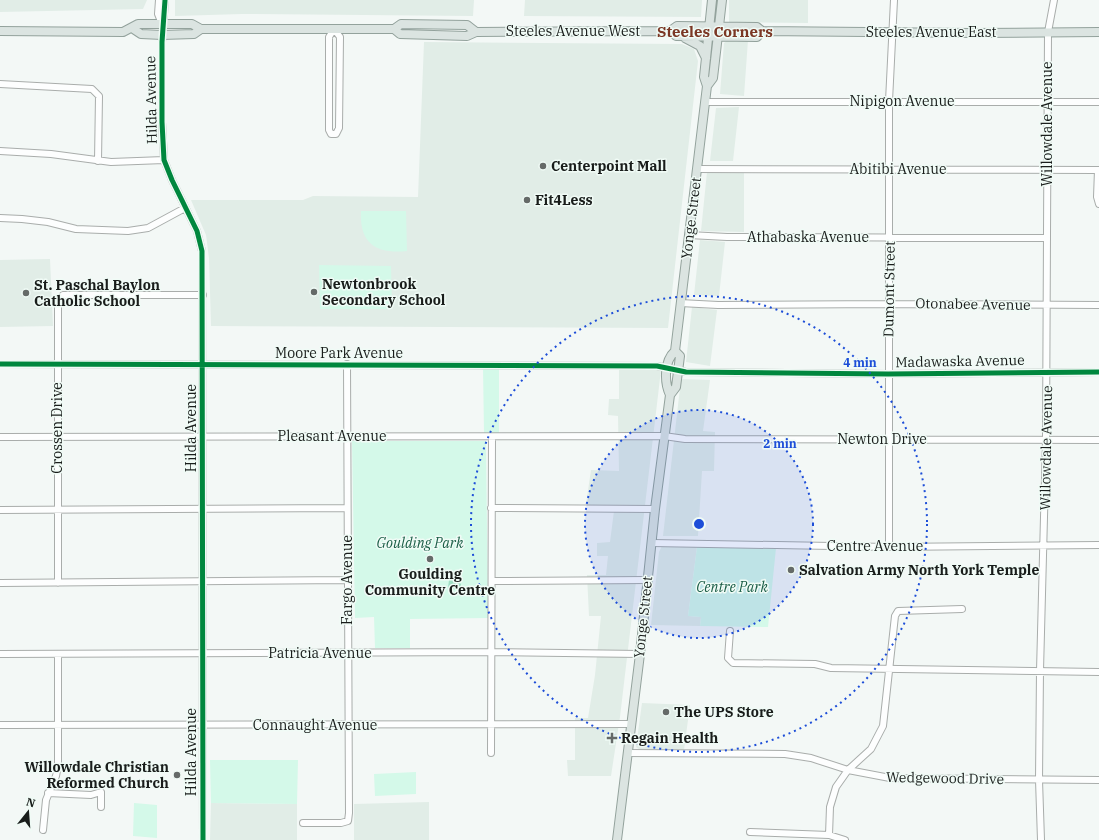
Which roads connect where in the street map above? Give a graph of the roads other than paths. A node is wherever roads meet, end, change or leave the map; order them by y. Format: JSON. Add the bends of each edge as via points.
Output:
{"nodes":[{"id":1,"x":158,"y":0,"type":"edge"},
{"id":2,"x":165,"y":0,"type":"edge"},
{"id":3,"x":712,"y":0,"type":"edge"},
{"id":4,"x":722,"y":0,"type":"edge"},
{"id":5,"x":894,"y":0,"type":"edge"},
{"id":6,"x":1054,"y":0,"type":"edge"},
{"id":7,"x":162,"y":24,"type":"junction"},
{"id":8,"x":428,"y":26,"type":"junction"},
{"id":9,"x":709,"y":27,"type":"junction"},
{"id":10,"x":718,"y":27,"type":"junction"},
{"id":11,"x":132,"y":28,"type":"junction"},
{"id":12,"x":394,"y":28,"type":"junction"},
{"id":13,"x":201,"y":29,"type":"junction"},
{"id":14,"x":334,"y":29,"type":"junction"},
{"id":15,"x":0,"y":31,"type":"edge"},
{"id":16,"x":670,"y":31,"type":"junction"},
{"id":17,"x":762,"y":31,"type":"junction"},
{"id":18,"x":476,"y":32,"type":"junction"},
{"id":19,"x":891,"y":32,"type":"junction"},
{"id":20,"x":1048,"y":32,"type":"junction"},
{"id":21,"x":1099,"y":32,"type":"edge"},
{"id":22,"x":162,"y":35,"type":"junction"},
{"id":23,"x":428,"y":35,"type":"junction"},
{"id":24,"x":682,"y":36,"type":"junction"},
{"id":25,"x":708,"y":36,"type":"junction"},
{"id":26,"x":718,"y":36,"type":"junction"},
{"id":27,"x":706,"y":59,"type":"junction"},
{"id":28,"x":0,"y":84,"type":"edge"},
{"id":29,"x":707,"y":86,"type":"junction"},
{"id":30,"x":889,"y":101,"type":"junction"},
{"id":31,"x":1047,"y":101,"type":"junction"},
{"id":32,"x":706,"y":102,"type":"junction"},
{"id":33,"x":1099,"y":102,"type":"edge"},
{"id":34,"x":329,"y":121,"type":"junction"},
{"id":35,"x":339,"y":121,"type":"junction"},
{"id":36,"x":0,"y":151,"type":"edge"},
{"id":37,"x":98,"y":160,"type":"junction"},
{"id":38,"x":164,"y":160,"type":"junction"},
{"id":39,"x":697,"y":169,"type":"junction"},
{"id":40,"x":890,"y":169,"type":"junction"},
{"id":41,"x":1047,"y":169,"type":"junction"},
{"id":42,"x":1098,"y":170,"type":"edge"},
{"id":43,"x":1099,"y":204,"type":"edge"},
{"id":44,"x":185,"y":208,"type":"junction"},
{"id":45,"x":0,"y":218,"type":"edge"},
{"id":46,"x":689,"y":235,"type":"junction"},
{"id":47,"x":890,"y":236,"type":"junction"},
{"id":48,"x":1048,"y":238,"type":"junction"},
{"id":49,"x":203,"y":295,"type":"junction"},
{"id":50,"x":680,"y":303,"type":"junction"},
{"id":51,"x":889,"y":304,"type":"junction"},
{"id":52,"x":1047,"y":305,"type":"junction"},
{"id":53,"x":1099,"y":305,"type":"edge"},
{"id":54,"x":675,"y":350,"type":"junction"},
{"id":55,"x":0,"y":364,"type":"edge"},
{"id":56,"x":57,"y":364,"type":"junction"},
{"id":57,"x":347,"y":364,"type":"junction"},
{"id":58,"x":202,"y":365,"type":"junction"},
{"id":59,"x":667,"y":369,"type":"junction"},
{"id":60,"x":678,"y":371,"type":"junction"},
{"id":61,"x":1047,"y":372,"type":"junction"},
{"id":62,"x":1099,"y":372,"type":"edge"},
{"id":63,"x":888,"y":374,"type":"junction"},
{"id":64,"x":670,"y":395,"type":"junction"},
{"id":65,"x":58,"y":436,"type":"junction"},
{"id":66,"x":203,"y":436,"type":"junction"},
{"id":67,"x":347,"y":436,"type":"junction"},
{"id":68,"x":664,"y":436,"type":"junction"},
{"id":69,"x":0,"y":437,"type":"edge"},
{"id":70,"x":492,"y":437,"type":"junction"},
{"id":71,"x":889,"y":439,"type":"junction"},
{"id":72,"x":1046,"y":440,"type":"junction"},
{"id":73,"x":1099,"y":440,"type":"edge"},
{"id":74,"x":347,"y":508,"type":"junction"},
{"id":75,"x":491,"y":508,"type":"junction"},
{"id":76,"x":655,"y":509,"type":"junction"},
{"id":77,"x":0,"y":510,"type":"edge"},
{"id":78,"x":58,"y":510,"type":"junction"},
{"id":79,"x":204,"y":510,"type":"junction"},
{"id":80,"x":652,"y":543,"type":"junction"},
{"id":81,"x":1044,"y":545,"type":"junction"},
{"id":82,"x":1099,"y":545,"type":"edge"},
{"id":83,"x":888,"y":547,"type":"junction"},
{"id":84,"x":347,"y":580,"type":"junction"},
{"id":85,"x":647,"y":580,"type":"junction"},
{"id":86,"x":492,"y":581,"type":"junction"},
{"id":87,"x":204,"y":582,"type":"junction"},
{"id":88,"x":0,"y":583,"type":"edge"},
{"id":89,"x":58,"y":583,"type":"junction"},
{"id":90,"x":962,"y":609,"type":"dead end"},
{"id":91,"x":730,"y":631,"type":"dead end"},
{"id":92,"x":203,"y":652,"type":"junction"},
{"id":93,"x":348,"y":652,"type":"junction"},
{"id":94,"x":492,"y":652,"type":"junction"},
{"id":95,"x":0,"y":654,"type":"edge"},
{"id":96,"x":58,"y":654,"type":"junction"},
{"id":97,"x":640,"y":654,"type":"junction"},
{"id":98,"x":890,"y":669,"type":"junction"},
{"id":99,"x":1040,"y":671,"type":"junction"},
{"id":100,"x":1099,"y":672,"type":"edge"},
{"id":101,"x":631,"y":724,"type":"junction"},
{"id":102,"x":0,"y":725,"type":"edge"},
{"id":103,"x":58,"y":725,"type":"junction"},
{"id":104,"x":203,"y":725,"type":"junction"},
{"id":105,"x":350,"y":725,"type":"junction"},
{"id":106,"x":492,"y":725,"type":"junction"},
{"id":107,"x":491,"y":753,"type":"dead end"},
{"id":108,"x":627,"y":754,"type":"junction"},
{"id":109,"x":848,"y":770,"type":"junction"},
{"id":110,"x":1039,"y":780,"type":"junction"},
{"id":111,"x":1099,"y":780,"type":"edge"},
{"id":112,"x":48,"y":793,"type":"junction"},
{"id":113,"x":101,"y":806,"type":"dead end"},
{"id":114,"x":303,"y":823,"type":"dead end"},
{"id":115,"x":43,"y":830,"type":"dead end"},
{"id":116,"x":750,"y":832,"type":"dead end"},
{"id":117,"x":829,"y":835,"type":"junction"},
{"id":118,"x":203,"y":840,"type":"edge"},
{"id":119,"x":617,"y":840,"type":"edge"},
{"id":120,"x":845,"y":840,"type":"edge"},
{"id":121,"x":1041,"y":840,"type":"edge"}],
"edges":[{"from":1,"to":7,"type":"street","name":"Hilda Avenue","via":[[158,14]]},
{"from":2,"to":7,"type":"street","name":"Hilda Avenue","via":[[165,18]]},
{"from":3,"to":9,"type":"main road","name":"Yonge Street"},
{"from":4,"to":10,"type":"main road","name":"Yonge Street"},
{"from":5,"to":19,"type":"street","name":"Dumont Street"},
{"from":6,"to":20,"type":"street","name":"Willowdale Avenue"},
{"from":7,"to":11,"type":"main road","name":"Steeles Avenue West","via":[[138,24]]},
{"from":7,"to":13,"type":"main road","name":"Steeles Avenue West","via":[[192,24]]},
{"from":7,"to":22,"type":"street","name":"Hilda Avenue"},
{"from":8,"to":12,"type":"main road","name":"Steeles Avenue West","via":[[401,24]]},
{"from":8,"to":18,"type":"main road","name":"Steeles Avenue West","via":[[467,26]]},
{"from":8,"to":23,"type":"main road"},
{"from":9,"to":10,"type":"main road","name":"Steeles Avenue West"},
{"from":9,"to":16,"type":"main road","name":"Steeles Avenue West","via":[[677,26]]},
{"from":9,"to":25,"type":"main road","name":"Yonge Street"},
{"from":10,"to":17,"type":"main road","name":"Steeles Avenue East","via":[[757,27]]},
{"from":10,"to":26,"type":"main road","name":"Yonge Street"},
{"from":11,"to":15,"type":"main road","name":"Steeles Avenue West","via":[[124,32]]},
{"from":11,"to":22,"type":"main road","name":"Steeles Avenue West","via":[[141,34]]},
{"from":12,"to":14,"type":"main road","name":"Steeles Avenue West"},
{"from":12,"to":23,"type":"main road","name":"Steeles Avenue West","via":[[400,34]]},
{"from":13,"to":14,"type":"main road","name":"Steeles Avenue West"},
{"from":13,"to":22,"type":"main road","name":"Steeles Avenue West","via":[[194,34]]},
{"from":14,"to":34,"type":"street","via":[[329,37]]},
{"from":14,"to":35,"type":"street","via":[[340,37]]},
{"from":16,"to":18,"type":"main road","name":"Steeles Avenue West"},
{"from":16,"to":24,"type":"main road","name":"Steeles Avenue West","via":[[676,36]]},
{"from":17,"to":19,"type":"main road","name":"Steeles Avenue East"},
{"from":17,"to":26,"type":"main road","name":"Steeles Avenue East","via":[[757,37]]},
{"from":18,"to":23,"type":"main road","name":"Steeles Avenue West","via":[[467,36]]},
{"from":19,"to":20,"type":"main road","name":"Steeles Avenue East"},
{"from":19,"to":30,"type":"street","name":"Dumont Street"},
{"from":20,"to":21,"type":"main road","name":"Steeles Avenue East"},
{"from":20,"to":31,"type":"street","name":"Willowdale Avenue"},
{"from":22,"to":38,"type":"street","name":"Hilda Avenue"},
{"from":24,"to":25,"type":"main road","name":"Steeles Avenue West"},
{"from":24,"to":27,"type":"main road","via":[[700,46]]},
{"from":25,"to":26,"type":"main road","name":"Steeles Avenue West"},
{"from":25,"to":27,"type":"main road","name":"Yonge Street"},
{"from":26,"to":29,"type":"main road","name":"Yonge Street","via":[[713,78]]},
{"from":27,"to":29,"type":"main road","name":"Yonge Street","via":[[704,77]]},
{"from":28,"to":37,"type":"street","via":[[92,89],[98,96]]},
{"from":29,"to":32,"type":"main road","name":"Yonge Street"},
{"from":30,"to":31,"type":"street","name":"Nipigon Avenue"},
{"from":30,"to":32,"type":"street","name":"Nipigon Avenue"},
{"from":30,"to":40,"type":"street","name":"Dumont Street"},
{"from":31,"to":33,"type":"street","name":"Nipigon Avenue"},
{"from":31,"to":41,"type":"street","name":"Willowdale Avenue"},
{"from":32,"to":39,"type":"main road","name":"Yonge Street"},
{"from":34,"to":35,"type":"street"},
{"from":34,"to":35,"type":"street","via":[[331,134],[336,134]]},
{"from":36,"to":37,"type":"street"},
{"from":37,"to":38,"type":"street"},
{"from":38,"to":44,"type":"street","name":"Hilda Avenue"},
{"from":39,"to":40,"type":"street","name":"Abitibi Avenue"},
{"from":39,"to":46,"type":"main road","name":"Yonge Street"},
{"from":40,"to":41,"type":"street","name":"Abitibi Avenue"},
{"from":40,"to":47,"type":"street","name":"Dumont Street"},
{"from":41,"to":42,"type":"street","name":"Abitibi Avenue"},
{"from":41,"to":48,"type":"street","name":"Willowdale Avenue"},
{"from":42,"to":43,"type":"street"},
{"from":44,"to":45,"type":"street","via":[[148,228],[128,231],[76,229],[48,222]]},
{"from":44,"to":49,"type":"street","name":"Hilda Avenue","via":[[197,231],[202,251]]},
{"from":46,"to":47,"type":"street","name":"Athabaska Avenue"},
{"from":46,"to":50,"type":"main road","name":"Yonge Street"},
{"from":47,"to":48,"type":"street","name":"Athabaska Avenue"},
{"from":47,"to":51,"type":"street","name":"Dumont Street"},
{"from":48,"to":52,"type":"street","name":"Willowdale Avenue"},
{"from":49,"to":56,"type":"street","name":"Crossen Drive","via":[[63,295],[58,302]]},
{"from":49,"to":58,"type":"street","name":"Hilda Avenue"},
{"from":50,"to":51,"type":"street","name":"Otonabee Avenue"},
{"from":50,"to":54,"type":"main road","name":"Yonge Street"},
{"from":51,"to":52,"type":"street","name":"Otonabee Avenue"},
{"from":51,"to":63,"type":"street","name":"Dumont Street"},
{"from":52,"to":53,"type":"street","name":"Otonabee Avenue"},
{"from":52,"to":61,"type":"street","name":"Willowdale Avenue"},
{"from":54,"to":59,"type":"main road","name":"Yonge Street","via":[[669,356]]},
{"from":54,"to":60,"type":"main road","name":"Yonge Street","via":[[680,356]]},
{"from":55,"to":56,"type":"street","name":"Moore Park Avenue"},
{"from":56,"to":58,"type":"street","name":"Moore Park Avenue"},
{"from":56,"to":65,"type":"street","name":"Crossen Drive"},
{"from":57,"to":58,"type":"street","name":"Moore Park Avenue"},
{"from":57,"to":59,"type":"street","name":"Moore Park Avenue","via":[[656,366]]},
{"from":57,"to":67,"type":"street","name":"Fargo Avenue"},
{"from":58,"to":66,"type":"street","name":"Hilda Avenue"},
{"from":59,"to":60,"type":"street","name":"Moore Park Avenue"},
{"from":59,"to":64,"type":"main road","name":"Yonge Street","via":[[665,384]]},
{"from":60,"to":63,"type":"street","name":"Madawaska Avenue"},
{"from":60,"to":64,"type":"main road","name":"Yonge Street","via":[[676,387]]},
{"from":61,"to":62,"type":"street","name":"Madawaska Avenue"},
{"from":61,"to":63,"type":"street","name":"Madawaska Avenue"},
{"from":61,"to":72,"type":"street","name":"Willowdale Avenue"},
{"from":63,"to":71,"type":"street","name":"Dumont Street"},
{"from":64,"to":68,"type":"main road","name":"Yonge Street"},
{"from":65,"to":66,"type":"street","name":"Pleasant Avenue"},
{"from":65,"to":69,"type":"street","name":"Pleasant Avenue"},
{"from":65,"to":78,"type":"street","name":"Crossen Drive"},
{"from":66,"to":67,"type":"street","name":"Pleasant Avenue"},
{"from":66,"to":79,"type":"street","name":"Hilda Avenue"},
{"from":67,"to":70,"type":"street","name":"Pleasant Avenue"},
{"from":67,"to":74,"type":"street","name":"Fargo Avenue"},
{"from":68,"to":70,"type":"street","name":"Pleasant Avenue"},
{"from":68,"to":71,"type":"street","name":"Newton Drive","via":[[676,439]]},
{"from":68,"to":76,"type":"main road","name":"Yonge Street"},
{"from":70,"to":75,"type":"street"},
{"from":71,"to":72,"type":"street","name":"Newton Drive"},
{"from":71,"to":83,"type":"street","name":"Dumont Street"},
{"from":72,"to":73,"type":"street","name":"Newton Drive"},
{"from":72,"to":81,"type":"street","name":"Willowdale Avenue"},
{"from":74,"to":79,"type":"street"},
{"from":74,"to":84,"type":"street","name":"Fargo Avenue"},
{"from":75,"to":76,"type":"street"},
{"from":75,"to":86,"type":"street"},
{"from":76,"to":80,"type":"main road","name":"Yonge Street"},
{"from":77,"to":78,"type":"street"},
{"from":78,"to":79,"type":"street"},
{"from":78,"to":89,"type":"street","name":"Crossen Drive"},
{"from":79,"to":87,"type":"street","name":"Hilda Avenue"},
{"from":80,"to":83,"type":"street","name":"Centre Avenue"},
{"from":80,"to":85,"type":"main road","name":"Yonge Street"},
{"from":81,"to":82,"type":"street","name":"Centre Avenue"},
{"from":81,"to":83,"type":"street","name":"Centre Avenue"},
{"from":81,"to":99,"type":"street","name":"Willowdale Avenue"},
{"from":84,"to":87,"type":"street"},
{"from":84,"to":93,"type":"street","name":"Fargo Avenue"},
{"from":85,"to":86,"type":"street"},
{"from":85,"to":97,"type":"main road","name":"Yonge Street"},
{"from":86,"to":94,"type":"street"},
{"from":87,"to":89,"type":"street"},
{"from":87,"to":92,"type":"street","name":"Hilda Avenue"},
{"from":88,"to":89,"type":"street"},
{"from":90,"to":98,"type":"street","via":[[898,612],[895,616]]},
{"from":91,"to":98,"type":"street","via":[[728,658],[733,663],[815,664],[831,668]]},
{"from":92,"to":93,"type":"street","name":"Patricia Avenue"},
{"from":92,"to":96,"type":"street","name":"Patricia Avenue"},
{"from":92,"to":104,"type":"street","name":"Hilda Avenue"},
{"from":93,"to":94,"type":"street","name":"Patricia Avenue"},
{"from":93,"to":105,"type":"street","name":"Fargo Avenue"},
{"from":94,"to":97,"type":"street","name":"Patricia Avenue"},
{"from":94,"to":106,"type":"street"},
{"from":95,"to":96,"type":"street","name":"Patricia Avenue"},
{"from":96,"to":103,"type":"street"},
{"from":97,"to":101,"type":"main road","name":"Yonge Street"},
{"from":98,"to":99,"type":"street"},
{"from":98,"to":109,"type":"street","via":[[883,726],[871,749]]},
{"from":99,"to":100,"type":"street"},
{"from":99,"to":110,"type":"street","name":"Willowdale Avenue"},
{"from":101,"to":106,"type":"street","name":"Connaught Avenue"},
{"from":101,"to":108,"type":"main road","name":"Yonge Street"},
{"from":102,"to":103,"type":"street","name":"Connaught Avenue"},
{"from":103,"to":104,"type":"street","name":"Connaught Avenue"},
{"from":103,"to":112,"type":"street","via":[[58,769]]},
{"from":104,"to":105,"type":"street","name":"Connaught Avenue"},
{"from":104,"to":118,"type":"street","name":"Hilda Avenue"},
{"from":105,"to":106,"type":"street","name":"Connaught Avenue"},
{"from":105,"to":114,"type":"street","name":"Fargo Avenue","via":[[348,820],[341,823]]},
{"from":106,"to":107,"type":"street"},
{"from":108,"to":109,"type":"street","name":"Wedgewood Drive","via":[[785,754],[811,758]]},
{"from":108,"to":119,"type":"main road","name":"Yonge Street"},
{"from":109,"to":110,"type":"street","name":"Wedgewood Drive","via":[[890,778]]},
{"from":109,"to":117,"type":"street","via":[[836,787],[830,808]]},
{"from":110,"to":111,"type":"street","name":"Wedgewood Drive"},
{"from":110,"to":121,"type":"street","name":"Willowdale Avenue"},
{"from":112,"to":113,"type":"street","via":[[91,795],[101,792]]},
{"from":112,"to":115,"type":"street"},
{"from":116,"to":117,"type":"street"},
{"from":117,"to":120,"type":"street"}]}
